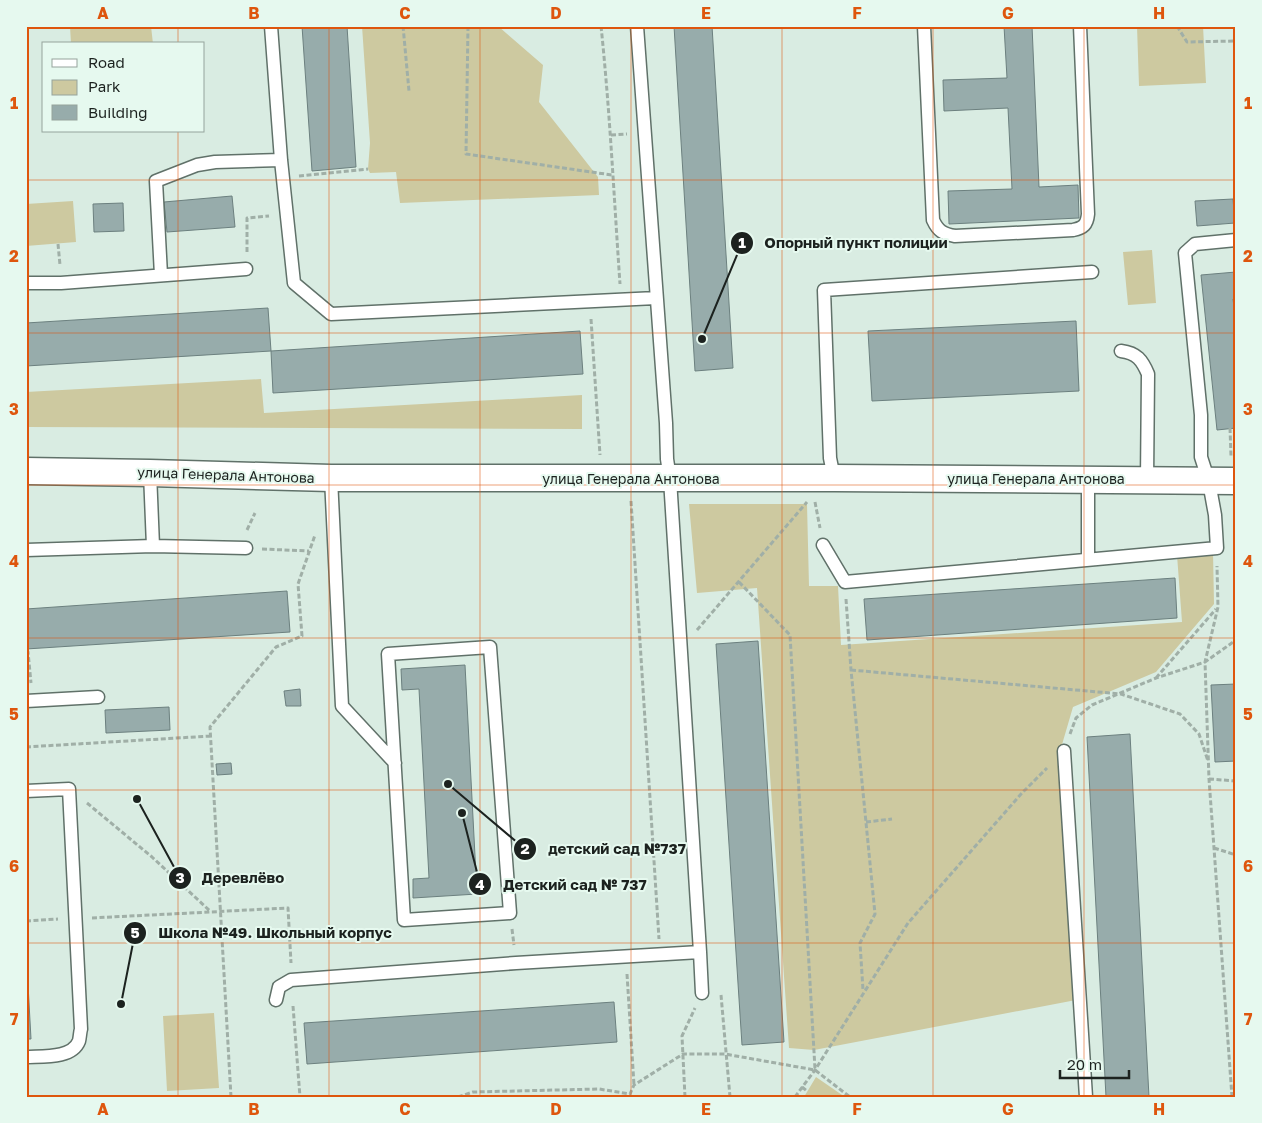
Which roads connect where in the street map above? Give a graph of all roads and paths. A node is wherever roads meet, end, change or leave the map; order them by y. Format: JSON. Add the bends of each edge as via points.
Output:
{"nodes":[{"id":1,"x":271,"y":26,"type":"edge"},
{"id":2,"x":402,"y":26,"type":"edge"},
{"id":3,"x":468,"y":26,"type":"edge"},
{"id":4,"x":600,"y":26,"type":"edge"},
{"id":5,"x":637,"y":26,"type":"edge"},
{"id":6,"x":924,"y":26,"type":"edge"},
{"id":7,"x":1080,"y":26,"type":"edge"},
{"id":8,"x":1177,"y":26,"type":"edge"},
{"id":9,"x":1236,"y":41,"type":"edge"},
{"id":10,"x":409,"y":91,"type":"dead end"},
{"id":11,"x":281,"y":160,"type":"junction"},
{"id":12,"x":368,"y":168,"type":"dead end"},
{"id":13,"x":612,"y":175,"type":"junction"},
{"id":14,"x":296,"y":176,"type":"dead end"},
{"id":15,"x":247,"y":218,"type":"dead end"},
{"id":16,"x":1236,"y":240,"type":"edge"},
{"id":17,"x":246,"y":269,"type":"joint"},
{"id":18,"x":1092,"y":272,"type":"dead end"},
{"id":19,"x":161,"y":276,"type":"junction"},
{"id":20,"x":26,"y":283,"type":"edge"},
{"id":21,"x":656,"y":298,"type":"junction"},
{"id":22,"x":621,"y":299,"type":"junction"},
{"id":23,"x":590,"y":301,"type":"junction"},
{"id":24,"x":1121,"y":351,"type":"dead end"},
{"id":25,"x":1230,"y":428,"type":"dead end"},
{"id":26,"x":600,"y":456,"type":"dead end"},
{"id":27,"x":1234,"y":469,"type":"edge"},
{"id":28,"x":26,"y":471,"type":"edge"},
{"id":29,"x":150,"y":473,"type":"junction"},
{"id":30,"x":331,"y":478,"type":"junction"},
{"id":31,"x":834,"y":478,"type":"junction"},
{"id":32,"x":670,"y":479,"type":"junction"},
{"id":33,"x":1088,"y":480,"type":"junction"},
{"id":34,"x":1147,"y":480,"type":"junction"},
{"id":35,"x":1209,"y":482,"type":"junction"},
{"id":36,"x":814,"y":494,"type":"dead end"},
{"id":37,"x":631,"y":498,"type":"dead end"},
{"id":38,"x":808,"y":502,"type":"dead end"},
{"id":39,"x":317,"y":527,"type":"dead end"},
{"id":40,"x":823,"y":545,"type":"joint"},
{"id":41,"x":153,"y":546,"type":"junction"},
{"id":42,"x":246,"y":548,"type":"joint"},
{"id":43,"x":1217,"y":548,"type":"junction"},
{"id":44,"x":26,"y":550,"type":"edge"},
{"id":45,"x":309,"y":551,"type":"junction"},
{"id":46,"x":1088,"y":560,"type":"junction"},
{"id":47,"x":739,"y":582,"type":"junction"},
{"id":48,"x":845,"y":582,"type":"junction"},
{"id":49,"x":1218,"y":607,"type":"junction"},
{"id":50,"x":695,"y":632,"type":"dead end"},
{"id":51,"x":1236,"y":640,"type":"edge"},
{"id":52,"x":26,"y":652,"type":"edge"},
{"id":53,"x":1205,"y":662,"type":"junction"},
{"id":54,"x":851,"y":670,"type":"junction"},
{"id":55,"x":1156,"y":678,"type":"junction"},
{"id":56,"x":1121,"y":694,"type":"junction"},
{"id":57,"x":98,"y":697,"type":"dead end"},
{"id":58,"x":30,"y":701,"type":"edge"},
{"id":59,"x":211,"y":736,"type":"junction"},
{"id":60,"x":26,"y":747,"type":"edge"},
{"id":61,"x":1064,"y":751,"type":"junction"},
{"id":62,"x":1208,"y":762,"type":"junction"},
{"id":63,"x":395,"y":763,"type":"junction"},
{"id":64,"x":1209,"y":779,"type":"junction"},
{"id":65,"x":1236,"y":780,"type":"edge"},
{"id":66,"x":69,"y":789,"type":"junction"},
{"id":67,"x":26,"y":791,"type":"edge"},
{"id":68,"x":892,"y":819,"type":"dead end"},
{"id":69,"x":866,"y":822,"type":"junction"},
{"id":70,"x":1214,"y":848,"type":"junction"},
{"id":71,"x":1236,"y":855,"type":"edge"},
{"id":72,"x":220,"y":911,"type":"junction"},
{"id":73,"x":210,"y":912,"type":"junction"},
{"id":74,"x":76,"y":918,"type":"junction"},
{"id":75,"x":26,"y":921,"type":"edge"},
{"id":76,"x":700,"y":952,"type":"junction"},
{"id":77,"x":660,"y":954,"type":"junction"},
{"id":78,"x":626,"y":956,"type":"junction"},
{"id":79,"x":291,"y":980,"type":"junction"},
{"id":80,"x":863,"y":991,"type":"junction"},
{"id":81,"x":702,"y":993,"type":"joint"},
{"id":82,"x":276,"y":1000,"type":"dead end"},
{"id":83,"x":722,"y":1004,"type":"dead end"},
{"id":84,"x":683,"y":1054,"type":"junction"},
{"id":85,"x":725,"y":1054,"type":"junction"},
{"id":86,"x":26,"y":1057,"type":"edge"},
{"id":87,"x":815,"y":1070,"type":"junction"},
{"id":88,"x":634,"y":1085,"type":"junction"},
{"id":89,"x":802,"y":1087,"type":"junction"},
{"id":90,"x":807,"y":1091,"type":"dead end"},
{"id":91,"x":632,"y":1095,"type":"edge"},
{"id":92,"x":231,"y":1097,"type":"edge"},
{"id":93,"x":300,"y":1097,"type":"edge"},
{"id":94,"x":458,"y":1097,"type":"edge"},
{"id":95,"x":685,"y":1097,"type":"edge"},
{"id":96,"x":730,"y":1097,"type":"edge"},
{"id":97,"x":795,"y":1097,"type":"edge"},
{"id":98,"x":850,"y":1097,"type":"edge"},
{"id":99,"x":1086,"y":1097,"type":"edge"},
{"id":100,"x":1232,"y":1097,"type":"edge"}],
"edges":[{"from":1,"to":11,"type":"lane"},
{"from":2,"to":10,"type":"path"},
{"from":3,"to":13,"type":"path","via":[[466,154]]},
{"from":4,"to":13,"type":"path"},
{"from":5,"to":21,"type":"lane"},
{"from":6,"to":7,"type":"lane","via":[[933,220],[937,229],[955,236],[1073,230],[1083,228],[1087,222]]},
{"from":8,"to":9,"type":"path","via":[[1187,42]]},
{"from":11,"to":19,"type":"lane","via":[[206,163],[156,181]]},
{"from":11,"to":23,"type":"lane","via":[[294,283],[330,314]]},
{"from":12,"to":14,"type":"path"},
{"from":13,"to":22,"type":"path"},
{"from":15,"to":17,"type":"path"},
{"from":16,"to":35,"type":"lane","via":[[1196,244],[1185,254],[1201,415],[1201,457]]},
{"from":17,"to":19,"type":"lane"},
{"from":18,"to":31,"type":"lane","via":[[824,290],[830,458]]},
{"from":19,"to":20,"type":"lane"},
{"from":21,"to":22,"type":"lane"},
{"from":21,"to":32,"type":"lane"},
{"from":22,"to":23,"type":"lane"},
{"from":23,"to":26,"type":"path"},
{"from":24,"to":34,"type":"lane","via":[[1132,352],[1142,360],[1148,374]]},
{"from":25,"to":27,"type":"path"},
{"from":27,"to":35,"type":"street","name":"улица Генерала Антонова"},
{"from":28,"to":29,"type":"street","name":"улица Генерала Антонова"},
{"from":29,"to":30,"type":"street","name":"улица Генерала Антонова"},
{"from":29,"to":41,"type":"lane"},
{"from":30,"to":32,"type":"street","name":"улица Генерала Антонова"},
{"from":30,"to":63,"type":"lane","via":[[342,706]]},
{"from":31,"to":32,"type":"street","name":"улица Генерала Антонова"},
{"from":31,"to":33,"type":"street","name":"улица Генерала Антонова"},
{"from":32,"to":76,"type":"lane"},
{"from":33,"to":34,"type":"street","name":"улица Генерала Антонова"},
{"from":33,"to":46,"type":"lane"},
{"from":34,"to":35,"type":"street","name":"улица Генерала Антонова"},
{"from":35,"to":43,"type":"lane"},
{"from":36,"to":40,"type":"path"},
{"from":37,"to":77,"type":"path"},
{"from":38,"to":47,"type":"path"},
{"from":39,"to":45,"type":"path"},
{"from":40,"to":48,"type":"lane"},
{"from":41,"to":42,"type":"lane"},
{"from":41,"to":44,"type":"lane"},
{"from":42,"to":45,"type":"path"},
{"from":43,"to":46,"type":"lane"},
{"from":43,"to":49,"type":"path"},
{"from":45,"to":59,"type":"path","via":[[298,584],[302,636],[276,646],[210,726]]},
{"from":46,"to":48,"type":"lane"},
{"from":47,"to":50,"type":"path"},
{"from":47,"to":87,"type":"path","via":[[790,635]]},
{"from":48,"to":54,"type":"path"},
{"from":49,"to":53,"type":"path"},
{"from":49,"to":55,"type":"path"},
{"from":51,"to":53,"type":"path"},
{"from":52,"to":58,"type":"path"},
{"from":53,"to":55,"type":"path"},
{"from":53,"to":62,"type":"path"},
{"from":54,"to":56,"type":"path"},
{"from":54,"to":69,"type":"path"},
{"from":55,"to":56,"type":"path"},
{"from":56,"to":61,"type":"path","via":[[1092,706],[1076,718]]},
{"from":56,"to":62,"type":"path","via":[[1180,714],[1198,734]]},
{"from":57,"to":58,"type":"lane"},
{"from":59,"to":60,"type":"path"},
{"from":59,"to":72,"type":"path"},
{"from":61,"to":80,"type":"path","via":[[1022,793],[908,923]]},
{"from":61,"to":99,"type":"lane"},
{"from":62,"to":64,"type":"path"},
{"from":63,"to":63,"type":"lane","via":[[404,920],[510,913],[490,647],[388,654]]},
{"from":64,"to":65,"type":"path"},
{"from":64,"to":70,"type":"path"},
{"from":66,"to":67,"type":"lane"},
{"from":66,"to":73,"type":"path","via":[[152,857]]},
{"from":66,"to":74,"type":"lane"},
{"from":68,"to":69,"type":"path"},
{"from":69,"to":80,"type":"path","via":[[876,914],[860,943]]},
{"from":70,"to":71,"type":"path"},
{"from":70,"to":100,"type":"path"},
{"from":72,"to":73,"type":"path"},
{"from":72,"to":79,"type":"path","via":[[288,908]]},
{"from":72,"to":92,"type":"path"},
{"from":73,"to":74,"type":"path"},
{"from":74,"to":75,"type":"path"},
{"from":74,"to":86,"type":"lane","via":[[79,1042],[72,1050],[58,1055]]},
{"from":76,"to":77,"type":"lane"},
{"from":76,"to":81,"type":"lane"},
{"from":77,"to":78,"type":"lane"},
{"from":78,"to":79,"type":"lane"},
{"from":78,"to":88,"type":"path"},
{"from":79,"to":82,"type":"lane","via":[[279,987]]},
{"from":79,"to":93,"type":"path"},
{"from":80,"to":87,"type":"path"},
{"from":81,"to":84,"type":"path","via":[[682,1036]]},
{"from":83,"to":85,"type":"path"},
{"from":84,"to":85,"type":"path"},
{"from":84,"to":88,"type":"path"},
{"from":84,"to":95,"type":"path"},
{"from":85,"to":87,"type":"path"},
{"from":85,"to":96,"type":"path"},
{"from":87,"to":89,"type":"path"},
{"from":87,"to":98,"type":"path"},
{"from":88,"to":91,"type":"path"},
{"from":89,"to":90,"type":"path"},
{"from":89,"to":97,"type":"path"},
{"from":91,"to":94,"type":"path","via":[[599,1088],[473,1092]]}]}
